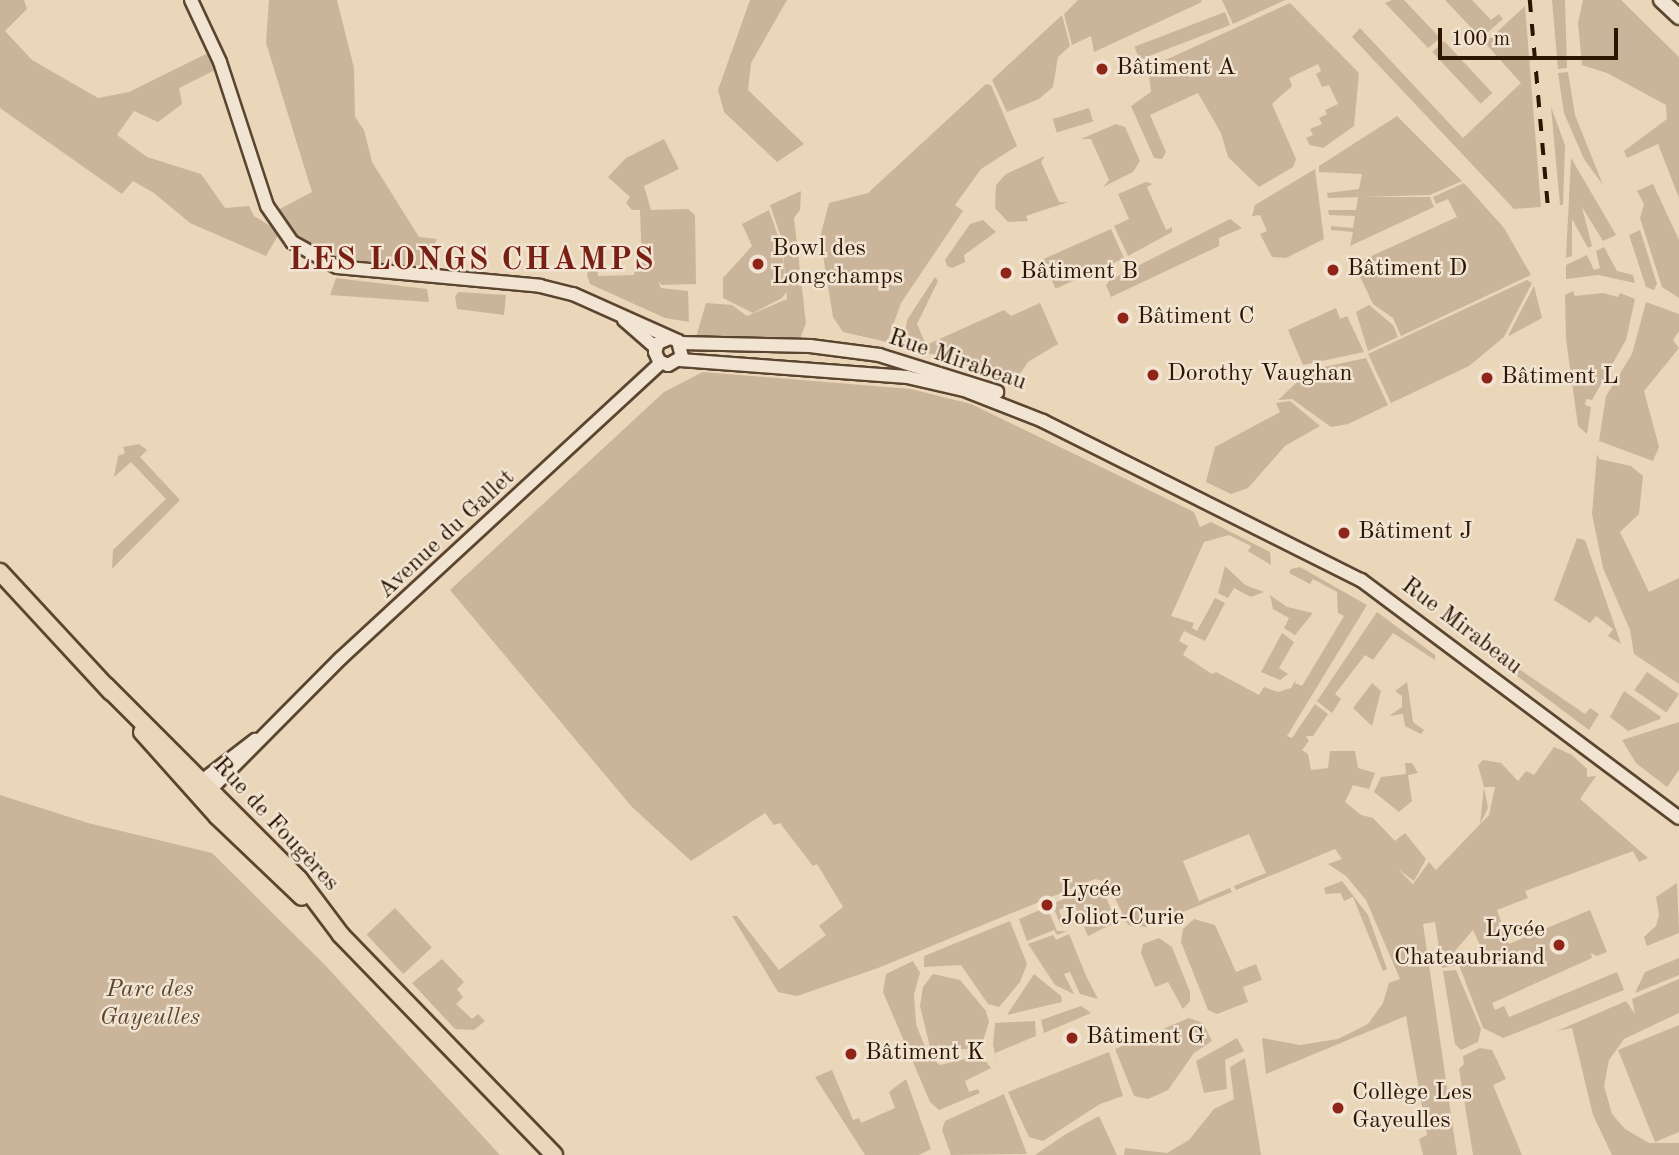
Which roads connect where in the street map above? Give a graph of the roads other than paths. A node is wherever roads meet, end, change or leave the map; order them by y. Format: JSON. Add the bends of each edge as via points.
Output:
{"nodes":[{"id":1,"x":191,"y":0,"type":"edge"},
{"id":2,"x":1661,"y":0,"type":"edge"},
{"id":3,"x":1679,"y":18,"type":"edge"},
{"id":4,"x":621,"y":317,"type":"junction"},
{"id":5,"x":675,"y":340,"type":"junction"},
{"id":6,"x":656,"y":348,"type":"junction"},
{"id":7,"x":891,"y":358,"type":"junction"},
{"id":8,"x":680,"y":360,"type":"junction"},
{"id":9,"x":662,"y":363,"type":"junction"},
{"id":10,"x":888,"y":374,"type":"junction"},
{"id":11,"x":1199,"y":497,"type":"junction"},
{"id":12,"x":2,"y":575,"type":"edge"},
{"id":13,"x":205,"y":789,"type":"junction"},
{"id":14,"x":1679,"y":818,"type":"edge"},
{"id":15,"x":554,"y":1155,"type":"edge"}],
"edges":[{"from":1,"to":4,"type":"street","via":[[220,62],[267,206],[292,242],[337,267],[540,286],[573,294]]},
{"from":2,"to":3,"type":"main road"},
{"from":4,"to":5,"type":"street"},
{"from":4,"to":6,"type":"street"},
{"from":5,"to":6,"type":"street"},
{"from":5,"to":7,"type":"street","name":"Rue Mirabeau","via":[[810,346]]},
{"from":5,"to":8,"type":"street"},
{"from":6,"to":9,"type":"street"},
{"from":7,"to":10,"type":"street"},
{"from":7,"to":11,"type":"street","name":"Rue Mirabeau","via":[[1015,400]]},
{"from":8,"to":9,"type":"street","name":"Rue Mirabeau"},
{"from":8,"to":10,"type":"street","name":"Rue Mirabeau"},
{"from":9,"to":13,"type":"street","name":"Avenue du Gallet","via":[[341,658],[262,737],[239,749]]},
{"from":10,"to":11,"type":"street","name":"Rue Mirabeau","via":[[987,397]]},
{"from":11,"to":14,"type":"street","name":"Rue Mirabeau","via":[[1384,595]]},
{"from":12,"to":13,"type":"main road","name":"Rue de Fougères"},
{"from":13,"to":15,"type":"main road","name":"Rue de Fougères"}]}
